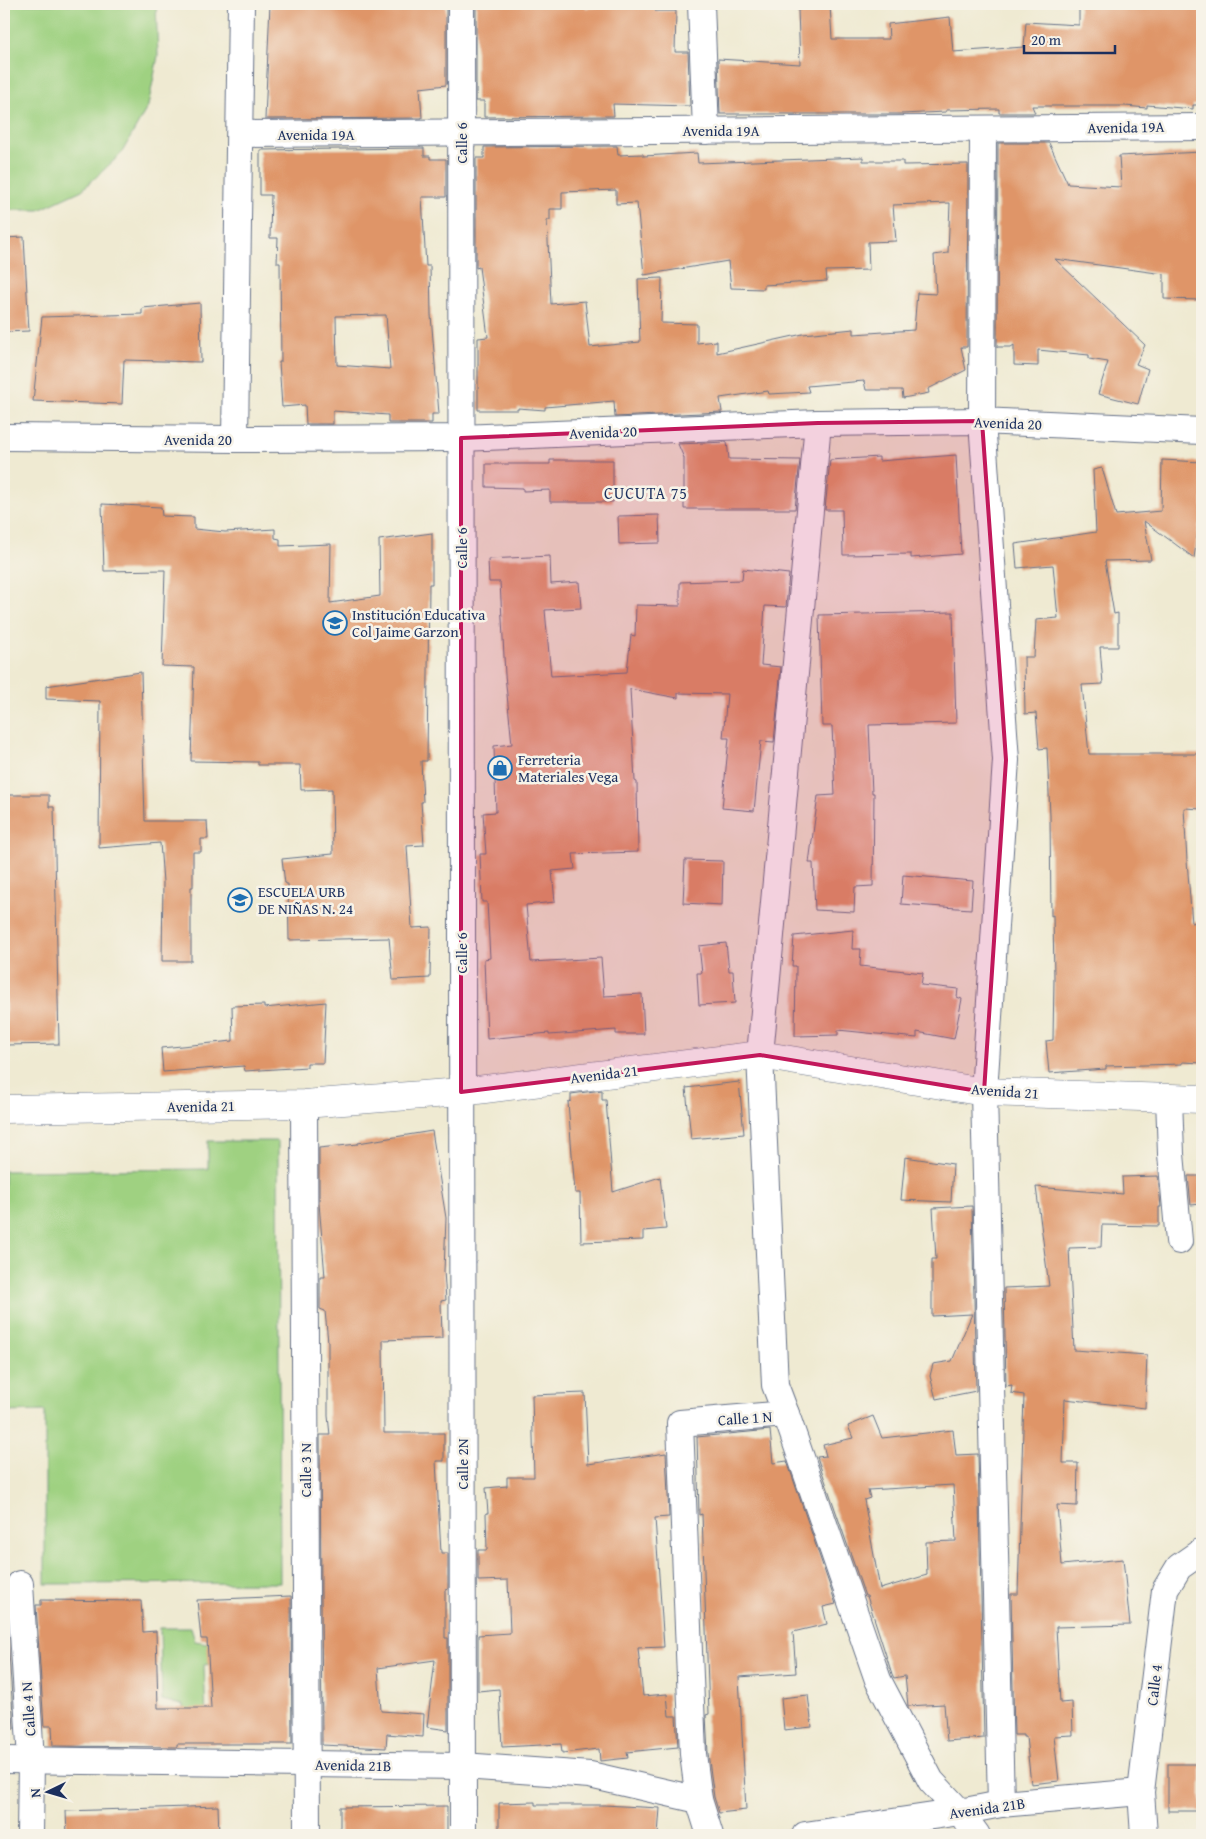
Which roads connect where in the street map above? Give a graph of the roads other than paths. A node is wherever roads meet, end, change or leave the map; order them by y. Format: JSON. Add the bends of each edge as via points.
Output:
{"nodes":[{"id":1,"x":241,"y":4,"type":"edge"},
{"id":2,"x":461,"y":4,"type":"edge"},
{"id":3,"x":701,"y":4,"type":"edge"},
{"id":4,"x":1202,"y":127,"type":"edge"},
{"id":5,"x":983,"y":129,"type":"junction"},
{"id":6,"x":706,"y":131,"type":"junction"},
{"id":7,"x":461,"y":133,"type":"junction"},
{"id":8,"x":240,"y":134,"type":"junction"},
{"id":9,"x":982,"y":421,"type":"junction"},
{"id":10,"x":818,"y":423,"type":"junction"},
{"id":11,"x":1202,"y":431,"type":"edge"},
{"id":12,"x":4,"y":437,"type":"edge"},
{"id":13,"x":461,"y":438,"type":"junction"},
{"id":14,"x":235,"y":439,"type":"junction"},
{"id":15,"x":760,"y":1055,"type":"junction"},
{"id":16,"x":461,"y":1092,"type":"junction"},
{"id":17,"x":984,"y":1092,"type":"junction"},
{"id":18,"x":1169,"y":1098,"type":"junction"},
{"id":19,"x":1202,"y":1100,"type":"edge"},
{"id":20,"x":304,"y":1104,"type":"junction"},
{"id":21,"x":4,"y":1109,"type":"edge"},
{"id":22,"x":1178,"y":1241,"type":"dead end"},
{"id":23,"x":786,"y":1414,"type":"junction"},
{"id":24,"x":1202,"y":1551,"type":"edge"},
{"id":25,"x":20,"y":1584,"type":"dead end"},
{"id":26,"x":4,"y":1760,"type":"edge"},
{"id":27,"x":31,"y":1760,"type":"junction"},
{"id":28,"x":306,"y":1764,"type":"junction"},
{"id":29,"x":463,"y":1766,"type":"junction"},
{"id":30,"x":1141,"y":1792,"type":"junction"},
{"id":31,"x":699,"y":1800,"type":"junction"},
{"id":32,"x":1001,"y":1804,"type":"junction"},
{"id":33,"x":960,"y":1812,"type":"junction"},
{"id":34,"x":30,"y":1835,"type":"edge"},
{"id":35,"x":307,"y":1835,"type":"edge"},
{"id":36,"x":463,"y":1835,"type":"edge"},
{"id":37,"x":710,"y":1835,"type":"edge"},
{"id":38,"x":805,"y":1835,"type":"edge"},
{"id":39,"x":977,"y":1835,"type":"edge"},
{"id":40,"x":1144,"y":1835,"type":"edge"}],
"edges":[{"from":1,"to":8,"type":"street"},
{"from":2,"to":7,"type":"street","name":"Calle 6"},
{"from":3,"to":6,"type":"street"},
{"from":4,"to":5,"type":"street","name":"Avenida 19A"},
{"from":5,"to":6,"type":"street","name":"Avenida 19A"},
{"from":5,"to":9,"type":"street"},
{"from":6,"to":7,"type":"street","name":"Avenida 19A"},
{"from":7,"to":8,"type":"street","name":"Avenida 19A"},
{"from":7,"to":13,"type":"street","name":"Calle 6"},
{"from":8,"to":14,"type":"street"},
{"from":9,"to":10,"type":"street","name":"Avenida 20"},
{"from":9,"to":11,"type":"street","name":"Avenida 20"},
{"from":9,"to":17,"type":"street","via":[[1006,760]]},
{"from":10,"to":13,"type":"street","name":"Avenida 20"},
{"from":10,"to":15,"type":"street"},
{"from":12,"to":14,"type":"street","name":"Avenida 20"},
{"from":13,"to":14,"type":"street","name":"Avenida 20"},
{"from":13,"to":16,"type":"street","name":"Calle 6"},
{"from":15,"to":16,"type":"main road","name":"Avenida 21"},
{"from":15,"to":17,"type":"main road","name":"Avenida 21"},
{"from":15,"to":23,"type":"street","via":[[775,1385]]},
{"from":16,"to":20,"type":"main road","name":"Avenida 21"},
{"from":16,"to":29,"type":"street","name":"Calle 2N"},
{"from":17,"to":18,"type":"main road","name":"Avenida 21"},
{"from":17,"to":32,"type":"street"},
{"from":18,"to":19,"type":"main road","name":"Avenida 21"},
{"from":18,"to":22,"type":"street"},
{"from":20,"to":21,"type":"main road","name":"Avenida 21"},
{"from":20,"to":28,"type":"street","name":"Calle 3 N"},
{"from":23,"to":31,"type":"street","name":"Calle 1 N","via":[[680,1423],[693,1754]]},
{"from":23,"to":33,"type":"street","name":"Calle 1 N","via":[[878,1680],[931,1781]]},
{"from":24,"to":30,"type":"street","name":"Calle 4","via":[[1178,1567],[1165,1590]]},
{"from":25,"to":27,"type":"street","name":"Calle 4 N"},
{"from":26,"to":27,"type":"street","name":"Avenida 21B"},
{"from":27,"to":28,"type":"street","name":"Avenida 21B"},
{"from":27,"to":34,"type":"street","name":"Calle 4 N"},
{"from":28,"to":29,"type":"street","name":"Avenida 21B"},
{"from":28,"to":35,"type":"street","name":"Calle 3 N"},
{"from":29,"to":31,"type":"street","name":"Avenida 21B","via":[[590,1775]]},
{"from":29,"to":36,"type":"street","name":"Calle 2N"},
{"from":30,"to":32,"type":"street","name":"Avenida 21B"},
{"from":30,"to":40,"type":"street","name":"Calle 4"},
{"from":31,"to":37,"type":"street","name":"Calle 1 N"},
{"from":32,"to":33,"type":"street","name":"Avenida 21B"},
{"from":33,"to":38,"type":"street","name":"Avenida 21B"},
{"from":33,"to":39,"type":"street","name":"Calle 1 N"}]}
